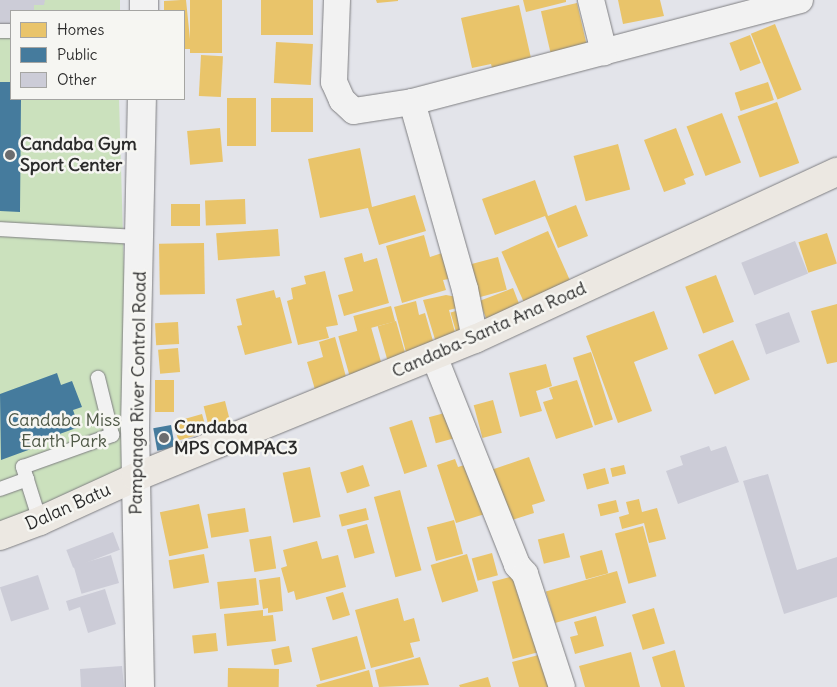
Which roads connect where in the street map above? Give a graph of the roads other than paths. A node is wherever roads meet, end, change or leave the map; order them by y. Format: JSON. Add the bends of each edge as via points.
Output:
{"nodes":[{"id":1,"x":337,"y":0,"type":"edge"},
{"id":2,"x":591,"y":0,"type":"edge"},
{"id":3,"x":800,"y":0,"type":"edge"},
{"id":4,"x":604,"y":52,"type":"junction"},
{"id":5,"x":142,"y":100,"type":"edge"},
{"id":6,"x":412,"y":102,"type":"junction"},
{"id":7,"x":837,"y":172,"type":"edge"},
{"id":8,"x":0,"y":229,"type":"edge"},
{"id":9,"x":139,"y":237,"type":"junction"},
{"id":10,"x":475,"y":339,"type":"junction"},
{"id":11,"x":434,"y":356,"type":"junction"},
{"id":12,"x":98,"y":378,"type":"dead end"},
{"id":13,"x":123,"y":432,"type":"junction"},
{"id":14,"x":136,"y":477,"type":"junction"},
{"id":15,"x":27,"y":479,"type":"junction"},
{"id":16,"x":0,"y":489,"type":"edge"},
{"id":17,"x":40,"y":521,"type":"junction"},
{"id":18,"x":0,"y":536,"type":"edge"},
{"id":19,"x":140,"y":687,"type":"edge"},
{"id":20,"x":562,"y":687,"type":"edge"}],
"edges":[{"from":1,"to":6,"type":"street","via":[[334,82],[342,100],[354,111]]},
{"from":2,"to":4,"type":"street"},
{"from":3,"to":4,"type":"street"},
{"from":4,"to":6,"type":"street"},
{"from":5,"to":9,"type":"main road","name":"Pampanga River Control Road"},
{"from":6,"to":10,"type":"street","via":[[465,289]]},
{"from":7,"to":10,"type":"main road","name":"Candaba-Santa Ana Road"},
{"from":8,"to":9,"type":"lane"},
{"from":9,"to":13,"type":"main road","name":"Pampanga River Control Road"},
{"from":10,"to":11,"type":"main road","name":"Candaba-Santa Ana Road"},
{"from":11,"to":14,"type":"main road","name":"Candaba-Santa Ana Road"},
{"from":11,"to":20,"type":"street","via":[[516,565],[525,574]]},
{"from":12,"to":13,"type":"lane"},
{"from":13,"to":14,"type":"main road","name":"Pampanga River Control Road"},
{"from":13,"to":15,"type":"lane","via":[[23,467]]},
{"from":14,"to":17,"type":"main road","name":"Dalan Batu"},
{"from":14,"to":19,"type":"main road","name":"Pampanga River Control Road"},
{"from":15,"to":16,"type":"lane"},
{"from":15,"to":17,"type":"lane"},
{"from":17,"to":18,"type":"main road","name":"Dalan Batu"}]}
